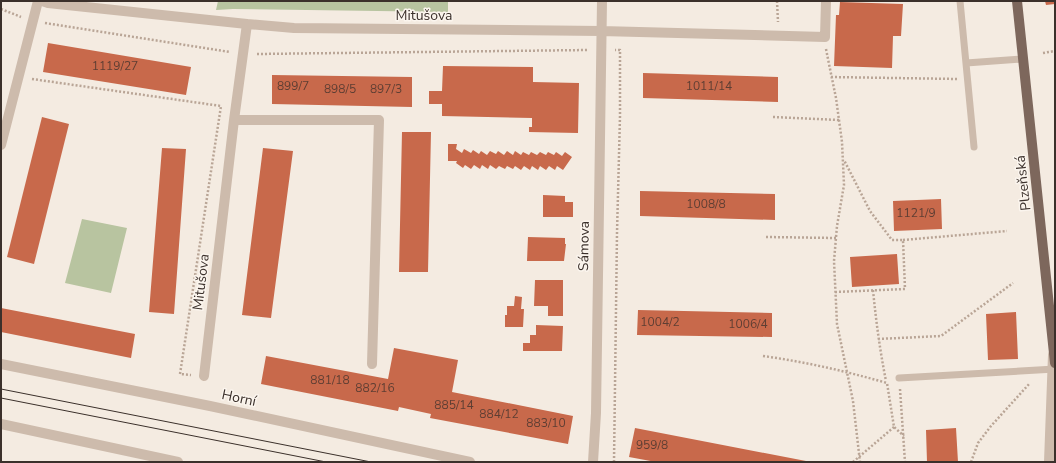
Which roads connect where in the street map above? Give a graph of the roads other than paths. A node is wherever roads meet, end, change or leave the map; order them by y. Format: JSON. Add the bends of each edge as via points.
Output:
{"nodes":[{"id":1,"x":38,"y":1,"type":"edge"},
{"id":2,"x":42,"y":1,"type":"edge"},
{"id":3,"x":602,"y":1,"type":"edge"},
{"id":4,"x":826,"y":1,"type":"edge"},
{"id":5,"x":960,"y":1,"type":"edge"},
{"id":6,"x":1017,"y":1,"type":"edge"},
{"id":7,"x":247,"y":24,"type":"junction"},
{"id":8,"x":601,"y":31,"type":"junction"},
{"id":9,"x":1024,"y":59,"type":"junction"},
{"id":10,"x":966,"y":63,"type":"junction"},
{"id":11,"x":234,"y":120,"type":"junction"},
{"id":12,"x":1,"y":145,"type":"edge"},
{"id":13,"x":974,"y":146,"type":"dead end"},
{"id":14,"x":1,"y":364,"type":"edge"},
{"id":15,"x":372,"y":364,"type":"dead end"},
{"id":16,"x":1054,"y":368,"type":"edge"},
{"id":17,"x":204,"y":376,"type":"road end"},
{"id":18,"x":899,"y":378,"type":"road end"},
{"id":19,"x":1,"y":424,"type":"edge"},
{"id":20,"x":178,"y":462,"type":"edge"},
{"id":21,"x":470,"y":462,"type":"edge"},
{"id":22,"x":593,"y":462,"type":"edge"},
{"id":23,"x":1049,"y":462,"type":"edge"}],
"edges":[{"from":1,"to":12,"type":"street"},
{"from":2,"to":7,"type":"street","name":"Mitušova"},
{"from":3,"to":8,"type":"street","name":"Sámova"},
{"from":4,"to":8,"type":"street","via":[[825,37]]},
{"from":5,"to":10,"type":"lane"},
{"from":6,"to":9,"type":"main road","name":"Plzeňská"},
{"from":7,"to":8,"type":"street","name":"Mitušova","via":[[294,28]]},
{"from":7,"to":11,"type":"street","name":"Mitušova"},
{"from":8,"to":22,"type":"street","name":"Sámova","via":[[596,413]]},
{"from":9,"to":10,"type":"lane"},
{"from":9,"to":16,"type":"main road","name":"Plzeňská"},
{"from":10,"to":13,"type":"lane"},
{"from":11,"to":15,"type":"street","via":[[379,120]]},
{"from":11,"to":17,"type":"street","name":"Mitušova"},
{"from":14,"to":21,"type":"street","name":"Horní"},
{"from":16,"to":18,"type":"lane"},
{"from":16,"to":23,"type":"street"},
{"from":19,"to":20,"type":"street"}]}
